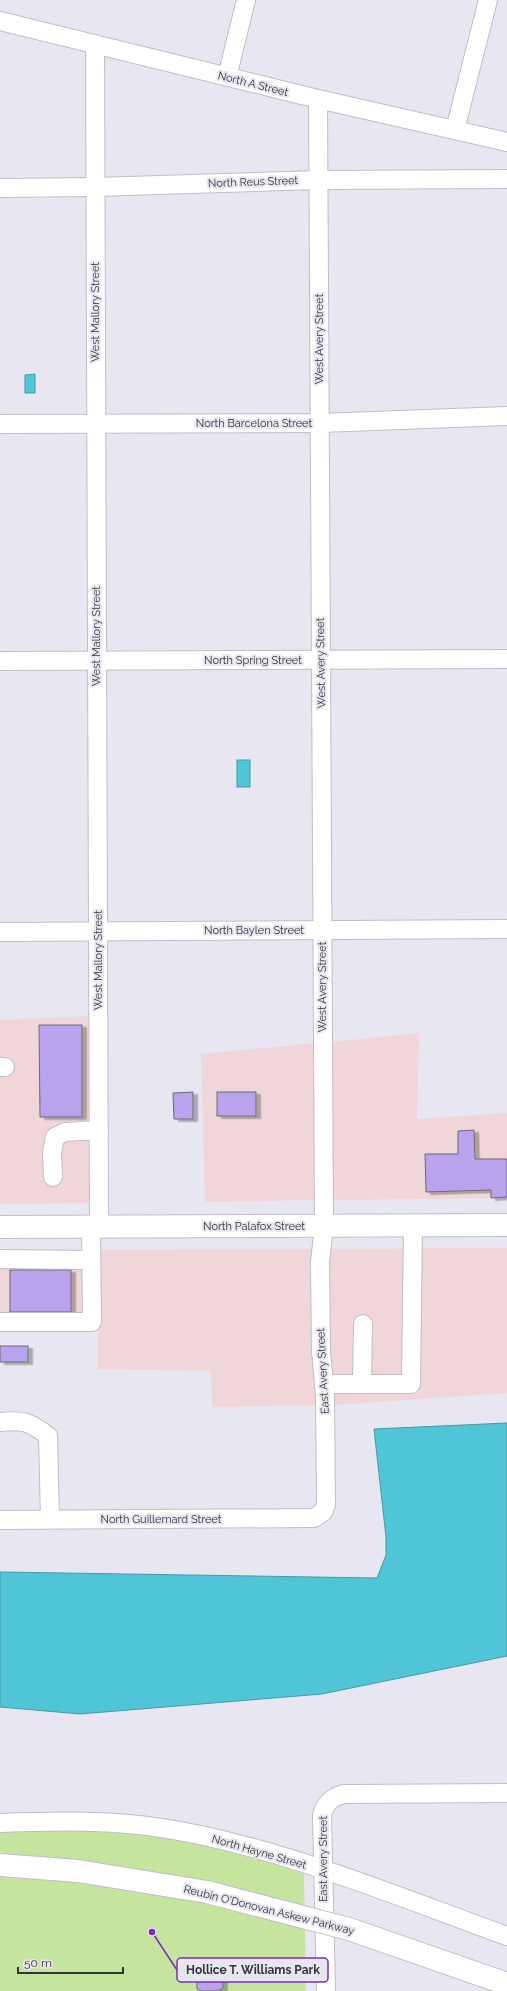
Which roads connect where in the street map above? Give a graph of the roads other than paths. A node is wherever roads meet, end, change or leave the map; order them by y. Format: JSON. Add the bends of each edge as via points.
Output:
{"nodes":[{"id":1,"x":246,"y":0,"type":"edge"},
{"id":2,"x":488,"y":0,"type":"edge"},
{"id":3,"x":0,"y":21,"type":"edge"},
{"id":4,"x":95,"y":44,"type":"junction"},
{"id":5,"x":227,"y":77,"type":"junction"},
{"id":6,"x":318,"y":100,"type":"junction"},
{"id":7,"x":455,"y":130,"type":"junction"},
{"id":8,"x":507,"y":142,"type":"edge"},
{"id":9,"x":507,"y":179,"type":"edge"},
{"id":10,"x":318,"y":180,"type":"junction"},
{"id":11,"x":94,"y":187,"type":"junction"},
{"id":12,"x":0,"y":188,"type":"edge"},
{"id":13,"x":507,"y":416,"type":"edge"},
{"id":14,"x":320,"y":423,"type":"junction"},
{"id":15,"x":0,"y":424,"type":"edge"},
{"id":16,"x":95,"y":424,"type":"junction"},
{"id":17,"x":507,"y":659,"type":"edge"},
{"id":18,"x":321,"y":660,"type":"junction"},
{"id":19,"x":0,"y":661,"type":"edge"},
{"id":20,"x":96,"y":661,"type":"junction"},
{"id":21,"x":507,"y":929,"type":"edge"},
{"id":22,"x":322,"y":930,"type":"junction"},
{"id":23,"x":98,"y":931,"type":"junction"},
{"id":24,"x":0,"y":932,"type":"edge"},
{"id":25,"x":99,"y":1130,"type":"junction"},
{"id":26,"x":52,"y":1177,"type":"dead end"},
{"id":27,"x":413,"y":1225,"type":"junction"},
{"id":28,"x":507,"y":1225,"type":"edge"},
{"id":29,"x":324,"y":1226,"type":"junction"},
{"id":30,"x":0,"y":1227,"type":"edge"},
{"id":31,"x":95,"y":1227,"type":"junction"},
{"id":32,"x":0,"y":1259,"type":"edge"},
{"id":33,"x":91,"y":1260,"type":"junction"},
{"id":34,"x":0,"y":1322,"type":"edge"},
{"id":35,"x":363,"y":1324,"type":"dead end"},
{"id":36,"x":324,"y":1384,"type":"junction"},
{"id":37,"x":362,"y":1384,"type":"junction"},
{"id":38,"x":0,"y":1422,"type":"edge"},
{"id":39,"x":320,"y":1514,"type":"joint"},
{"id":40,"x":50,"y":1519,"type":"junction"},
{"id":41,"x":0,"y":1520,"type":"edge"},
{"id":42,"x":507,"y":1793,"type":"edge"},
{"id":43,"x":0,"y":1823,"type":"edge"},
{"id":44,"x":0,"y":1865,"type":"edge"},
{"id":45,"x":323,"y":1870,"type":"junction"},
{"id":46,"x":507,"y":1936,"type":"edge"},
{"id":47,"x":507,"y":1984,"type":"edge"},
{"id":48,"x":326,"y":1991,"type":"edge"}],
"edges":[{"from":1,"to":5,"type":"street"},
{"from":2,"to":7,"type":"street"},
{"from":3,"to":4,"type":"street","name":"North A Street"},
{"from":4,"to":5,"type":"street","name":"North A Street"},
{"from":4,"to":11,"type":"street","name":"West Mallory Street"},
{"from":5,"to":6,"type":"street","name":"North A Street"},
{"from":6,"to":7,"type":"street","name":"North A Street"},
{"from":6,"to":10,"type":"street","name":"West Avery Street"},
{"from":7,"to":8,"type":"street","name":"North A Street"},
{"from":9,"to":10,"type":"street","name":"North Reus Street"},
{"from":10,"to":11,"type":"street","name":"North Reus Street"},
{"from":10,"to":14,"type":"street","name":"West Avery Street"},
{"from":11,"to":12,"type":"street","name":"North Reus Street"},
{"from":11,"to":16,"type":"street","name":"West Mallory Street"},
{"from":13,"to":14,"type":"street","name":"North Barcelona Street"},
{"from":14,"to":16,"type":"street","name":"North Barcelona Street"},
{"from":14,"to":18,"type":"street","name":"West Avery Street"},
{"from":15,"to":16,"type":"street","name":"North Barcelona Street"},
{"from":16,"to":20,"type":"street","name":"West Mallory Street"},
{"from":17,"to":18,"type":"street","name":"North Spring Street"},
{"from":18,"to":20,"type":"street","name":"North Spring Street"},
{"from":18,"to":22,"type":"street","name":"West Avery Street"},
{"from":19,"to":20,"type":"street","name":"North Spring Street"},
{"from":20,"to":23,"type":"street","name":"West Mallory Street"},
{"from":21,"to":22,"type":"street","name":"North Baylen Street"},
{"from":22,"to":23,"type":"street","name":"North Baylen Street"},
{"from":22,"to":29,"type":"street","name":"West Avery Street"},
{"from":23,"to":24,"type":"street","name":"North Baylen Street"},
{"from":23,"to":25,"type":"street","name":"West Mallory Street"},
{"from":25,"to":26,"type":"street","via":[[65,1132],[54,1137]]},
{"from":25,"to":31,"type":"street","name":"West Mallory Street"},
{"from":27,"to":28,"type":"main road","name":"North Palafox Street"},
{"from":27,"to":29,"type":"main road","name":"North Palafox Street"},
{"from":27,"to":37,"type":"street","via":[[411,1384]]},
{"from":29,"to":31,"type":"main road","name":"North Palafox Street"},
{"from":29,"to":36,"type":"street","name":"East Avery Street","via":[[320,1262]]},
{"from":30,"to":31,"type":"main road","name":"North Palafox Street"},
{"from":31,"to":33,"type":"street","name":"West Mallory Street"},
{"from":32,"to":33,"type":"street"},
{"from":33,"to":34,"type":"street","name":"West Mallory Street","via":[[92,1322]]},
{"from":35,"to":37,"type":"street"},
{"from":36,"to":37,"type":"street"},
{"from":36,"to":39,"type":"street","name":"East Avery Street","via":[[326,1506]]},
{"from":38,"to":40,"type":"street","via":[[20,1420],[33,1424],[48,1436]]},
{"from":39,"to":40,"type":"street","name":"North Guillemard Street","via":[[314,1518]]},
{"from":40,"to":41,"type":"street","name":"North Guillemard Street"},
{"from":42,"to":45,"type":"street","name":"East Avery Street","via":[[336,1796],[329,1802],[322,1815]]},
{"from":43,"to":45,"type":"street","name":"North Hayne Street","via":[[56,1820],[148,1826],[199,1834]]},
{"from":44,"to":47,"type":"main road","name":"Reubin O'Donovan Askew Parkway","bridge":true,"via":[[78,1872],[207,1892],[349,1929]]},
{"from":45,"to":46,"type":"street","name":"North Hayne Street"},
{"from":45,"to":48,"type":"street","name":"East Avery Street"}]}
